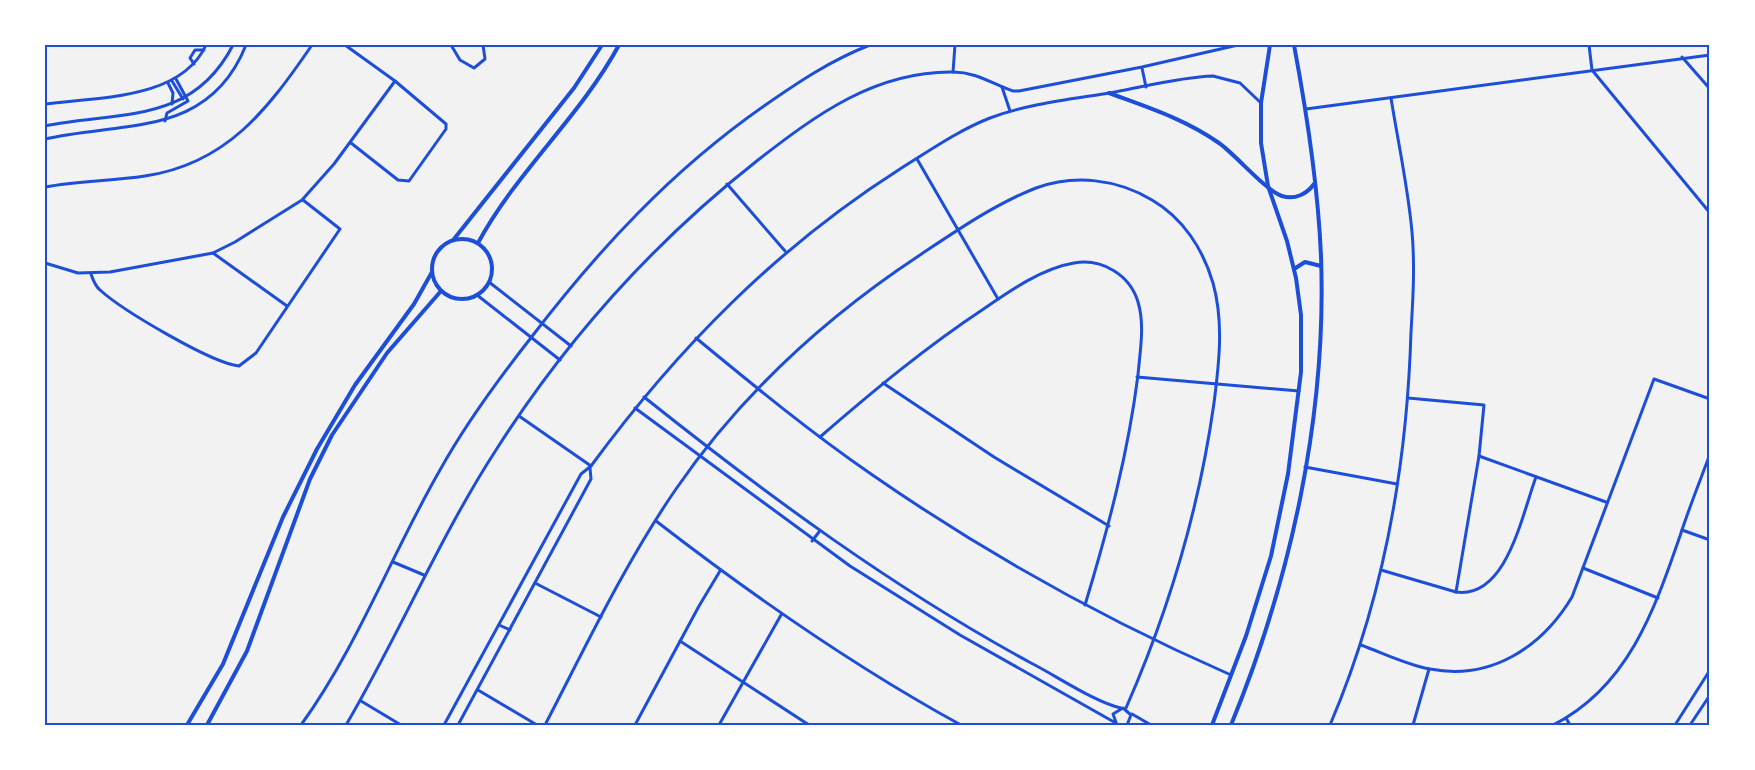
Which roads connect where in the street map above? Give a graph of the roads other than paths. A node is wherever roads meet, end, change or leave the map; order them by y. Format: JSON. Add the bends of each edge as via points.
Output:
{"nodes":[{"id":1,"x":206,"y":45,"type":"edge"},
{"id":2,"x":232,"y":45,"type":"edge"},
{"id":3,"x":246,"y":45,"type":"edge"},
{"id":4,"x":312,"y":45,"type":"edge"},
{"id":5,"x":345,"y":45,"type":"edge"},
{"id":6,"x":452,"y":45,"type":"edge"},
{"id":7,"x":483,"y":45,"type":"edge"},
{"id":8,"x":602,"y":45,"type":"edge"},
{"id":9,"x":619,"y":45,"type":"edge"},
{"id":10,"x":870,"y":45,"type":"edge"},
{"id":11,"x":955,"y":45,"type":"edge"},
{"id":12,"x":1238,"y":45,"type":"edge"},
{"id":13,"x":1270,"y":45,"type":"edge"},
{"id":14,"x":1294,"y":45,"type":"edge"},
{"id":15,"x":1588,"y":45,"type":"edge"},
{"id":16,"x":204,"y":50,"type":"junction"},
{"id":17,"x":1710,"y":55,"type":"edge"},
{"id":18,"x":1682,"y":57,"type":"junction"},
{"id":19,"x":194,"y":64,"type":"junction"},
{"id":20,"x":1142,"y":67,"type":"junction"},
{"id":21,"x":1592,"y":70,"type":"junction"},
{"id":22,"x":953,"y":72,"type":"junction"},
{"id":23,"x":172,"y":81,"type":"junction"},
{"id":24,"x":395,"y":81,"type":"junction"},
{"id":25,"x":1002,"y":86,"type":"junction"},
{"id":26,"x":1146,"y":87,"type":"junction"},
{"id":27,"x":1710,"y":89,"type":"edge"},
{"id":28,"x":1109,"y":93,"type":"junction"},
{"id":29,"x":184,"y":98,"type":"junction"},
{"id":30,"x":1391,"y":98,"type":"junction"},
{"id":31,"x":1261,"y":103,"type":"junction"},
{"id":32,"x":45,"y":104,"type":"edge"},
{"id":33,"x":171,"y":104,"type":"junction"},
{"id":34,"x":1306,"y":109,"type":"junction"},
{"id":35,"x":1010,"y":111,"type":"junction"},
{"id":36,"x":165,"y":121,"type":"junction"},
{"id":37,"x":45,"y":126,"type":"edge"},
{"id":38,"x":45,"y":139,"type":"edge"},
{"id":39,"x":351,"y":143,"type":"junction"},
{"id":40,"x":917,"y":159,"type":"junction"},
{"id":41,"x":727,"y":184,"type":"junction"},
{"id":42,"x":1314,"y":184,"type":"junction"},
{"id":43,"x":1268,"y":186,"type":"junction"},
{"id":44,"x":45,"y":187,"type":"edge"},
{"id":45,"x":302,"y":200,"type":"junction"},
{"id":46,"x":1710,"y":213,"type":"edge"},
{"id":47,"x":958,"y":230,"type":"junction"},
{"id":48,"x":454,"y":239,"type":"junction"},
{"id":49,"x":478,"y":243,"type":"junction"},
{"id":50,"x":785,"y":252,"type":"junction"},
{"id":51,"x":213,"y":253,"type":"junction"},
{"id":52,"x":45,"y":263,"type":"edge"},
{"id":53,"x":1321,"y":267,"type":"junction"},
{"id":54,"x":1294,"y":269,"type":"junction"},
{"id":55,"x":432,"y":272,"type":"junction"},
{"id":56,"x":91,"y":274,"type":"junction"},
{"id":57,"x":489,"y":282,"type":"junction"},
{"id":58,"x":441,"y":291,"type":"junction"},
{"id":59,"x":477,"y":295,"type":"junction"},
{"id":60,"x":998,"y":299,"type":"junction"},
{"id":61,"x":286,"y":306,"type":"junction"},
{"id":62,"x":541,"y":324,"type":"junction"},
{"id":63,"x":530,"y":338,"type":"junction"},
{"id":64,"x":696,"y":338,"type":"junction"},
{"id":65,"x":571,"y":346,"type":"junction"},
{"id":66,"x":560,"y":360,"type":"junction"},
{"id":67,"x":1137,"y":377,"type":"junction"},
{"id":68,"x":1216,"y":382,"type":"junction"},
{"id":69,"x":882,"y":383,"type":"junction"},
{"id":70,"x":759,"y":389,"type":"junction"},
{"id":71,"x":1299,"y":391,"type":"junction"},
{"id":72,"x":644,"y":397,"type":"junction"},
{"id":73,"x":1408,"y":398,"type":"junction"},
{"id":74,"x":1710,"y":399,"type":"edge"},
{"id":75,"x":635,"y":408,"type":"junction"},
{"id":76,"x":518,"y":416,"type":"junction"},
{"id":77,"x":820,"y":437,"type":"junction"},
{"id":78,"x":707,"y":448,"type":"junction"},
{"id":79,"x":1710,"y":454,"type":"edge"},
{"id":80,"x":1479,"y":456,"type":"junction"},
{"id":81,"x":700,"y":458,"type":"junction"},
{"id":82,"x":591,"y":467,"type":"junction"},
{"id":83,"x":1305,"y":467,"type":"junction"},
{"id":84,"x":1536,"y":477,"type":"junction"},
{"id":85,"x":1397,"y":484,"type":"junction"},
{"id":86,"x":1606,"y":502,"type":"junction"},
{"id":87,"x":655,"y":521,"type":"junction"},
{"id":88,"x":1109,"y":526,"type":"junction"},
{"id":89,"x":1682,"y":530,"type":"junction"},
{"id":90,"x":819,"y":532,"type":"junction"},
{"id":91,"x":1710,"y":540,"type":"edge"},
{"id":92,"x":812,"y":541,"type":"junction"},
{"id":93,"x":393,"y":562,"type":"junction"},
{"id":94,"x":1583,"y":568,"type":"junction"},
{"id":95,"x":1381,"y":570,"type":"junction"},
{"id":96,"x":720,"y":571,"type":"junction"},
{"id":97,"x":424,"y":575,"type":"junction"},
{"id":98,"x":534,"y":583,"type":"junction"},
{"id":99,"x":1456,"y":592,"type":"junction"},
{"id":100,"x":1658,"y":598,"type":"junction"},
{"id":101,"x":1085,"y":605,"type":"junction"},
{"id":102,"x":781,"y":615,"type":"junction"},
{"id":103,"x":601,"y":617,"type":"junction"},
{"id":104,"x":499,"y":625,"type":"junction"},
{"id":105,"x":510,"y":630,"type":"junction"},
{"id":106,"x":680,"y":641,"type":"junction"},
{"id":107,"x":1155,"y":642,"type":"junction"},
{"id":108,"x":1361,"y":645,"type":"junction"},
{"id":109,"x":1429,"y":669,"type":"junction"},
{"id":110,"x":1710,"y":670,"type":"edge"},
{"id":111,"x":1231,"y":675,"type":"junction"},
{"id":112,"x":742,"y":681,"type":"junction"},
{"id":113,"x":478,"y":690,"type":"junction"},
{"id":114,"x":1710,"y":695,"type":"edge"},
{"id":115,"x":361,"y":701,"type":"junction"},
{"id":116,"x":1121,"y":708,"type":"junction"},
{"id":117,"x":1126,"y":708,"type":"junction"},
{"id":118,"x":1131,"y":712,"type":"junction"},
{"id":119,"x":1566,"y":718,"type":"junction"},
{"id":120,"x":1115,"y":723,"type":"edge"},
{"id":121,"x":187,"y":725,"type":"edge"},
{"id":122,"x":207,"y":725,"type":"edge"},
{"id":123,"x":301,"y":725,"type":"edge"},
{"id":124,"x":346,"y":725,"type":"edge"},
{"id":125,"x":401,"y":725,"type":"edge"},
{"id":126,"x":444,"y":725,"type":"edge"},
{"id":127,"x":458,"y":725,"type":"edge"},
{"id":128,"x":537,"y":725,"type":"edge"},
{"id":129,"x":545,"y":725,"type":"edge"},
{"id":130,"x":635,"y":725,"type":"edge"},
{"id":131,"x":719,"y":725,"type":"edge"},
{"id":132,"x":809,"y":725,"type":"edge"},
{"id":133,"x":961,"y":725,"type":"edge"},
{"id":134,"x":1127,"y":725,"type":"edge"},
{"id":135,"x":1151,"y":725,"type":"edge"},
{"id":136,"x":1212,"y":725,"type":"edge"},
{"id":137,"x":1231,"y":725,"type":"edge"},
{"id":138,"x":1330,"y":725,"type":"edge"},
{"id":139,"x":1413,"y":725,"type":"edge"},
{"id":140,"x":1553,"y":725,"type":"edge"},
{"id":141,"x":1570,"y":725,"type":"edge"},
{"id":142,"x":1675,"y":725,"type":"edge"},
{"id":143,"x":1690,"y":725,"type":"edge"}],
"edges":[{"from":1,"to":16,"type":"street"},
{"from":2,"to":29,"type":"street","via":[[213,75]]},
{"from":3,"to":36,"type":"street","via":[[232,72],[211,96]]},
{"from":4,"to":44,"type":"street","via":[[245,130],[205,158],[146,176]]},
{"from":5,"to":24,"type":"street"},
{"from":6,"to":7,"type":"street","via":[[460,60],[474,68],[485,59]]},
{"from":8,"to":48,"type":"main road","via":[[574,88]]},
{"from":9,"to":49,"type":"main road","via":[[587,98],[492,218]]},
{"from":10,"to":62,"type":"street","via":[[818,70],[783,93],[682,169],[593,258]]},
{"from":11,"to":22,"type":"street"},
{"from":12,"to":20,"type":"street"},
{"from":13,"to":31,"type":"main road"},
{"from":14,"to":34,"type":"main road"},
{"from":15,"to":21,"type":"street"},
{"from":16,"to":19,"type":"street"},
{"from":16,"to":19,"type":"street","via":[[191,53]]},
{"from":17,"to":18,"type":"street"},
{"from":18,"to":21,"type":"street"},
{"from":18,"to":27,"type":"street"},
{"from":19,"to":23,"type":"street"},
{"from":20,"to":25,"type":"street","via":[[1026,90],[1013,91]]},
{"from":20,"to":26,"type":"street"},
{"from":21,"to":30,"type":"street"},
{"from":21,"to":46,"type":"street"},
{"from":22,"to":25,"type":"street","via":[[979,75]]},
{"from":22,"to":41,"type":"street","via":[[907,76],[854,95],[805,124]]},
{"from":23,"to":29,"type":"street"},
{"from":23,"to":32,"type":"street","via":[[141,91]]},
{"from":23,"to":33,"type":"street"},
{"from":24,"to":39,"type":"street"},
{"from":24,"to":39,"type":"street","via":[[446,124],[446,129],[409,181],[398,180]]},
{"from":25,"to":35,"type":"street"},
{"from":26,"to":28,"type":"street"},
{"from":26,"to":31,"type":"street","via":[[1221,76],[1240,83]]},
{"from":28,"to":35,"type":"street"},
{"from":28,"to":43,"type":"main road","via":[[1200,130]]},
{"from":29,"to":33,"type":"street"},
{"from":29,"to":36,"type":"street","via":[[186,104],[167,113]]},
{"from":30,"to":34,"type":"street"},
{"from":30,"to":73,"type":"street","via":[[1412,231]]},
{"from":31,"to":43,"type":"main road","via":[[1261,143]]},
{"from":33,"to":37,"type":"street","via":[[146,113]]},
{"from":34,"to":42,"type":"main road"},
{"from":35,"to":40,"type":"street","via":[[974,124]]},
{"from":36,"to":38,"type":"street"},
{"from":39,"to":45,"type":"street"},
{"from":40,"to":47,"type":"street"},
{"from":40,"to":50,"type":"street","via":[[827,218]]},
{"from":41,"to":50,"type":"street"},
{"from":41,"to":65,"type":"street","via":[[660,246]]},
{"from":42,"to":43,"type":"main road","via":[[1305,194],[1292,197],[1278,194]]},
{"from":42,"to":53,"type":"main road"},
{"from":43,"to":54,"type":"main road"},
{"from":45,"to":51,"type":"street","via":[[256,231]]},
{"from":45,"to":61,"type":"street","via":[[340,229]]},
{"from":47,"to":60,"type":"street"},
{"from":47,"to":68,"type":"street","via":[[1049,184],[1100,181],[1140,193],[1180,222],[1206,264],[1218,312]]},
{"from":47,"to":70,"type":"street","via":[[852,303]]},
{"from":48,"to":49,"type":"main road"},
{"from":48,"to":55,"type":"main road","via":[[436,252]]},
{"from":49,"to":57,"type":"main road","via":[[491,260]]},
{"from":50,"to":64,"type":"street"},
{"from":51,"to":56,"type":"street"},
{"from":51,"to":61,"type":"street"},
{"from":52,"to":56,"type":"street"},
{"from":53,"to":54,"type":"main road","via":[[1305,262]]},
{"from":53,"to":83,"type":"main road","via":[[1320,356]]},
{"from":54,"to":71,"type":"main road","via":[[1302,334]]},
{"from":55,"to":58,"type":"main road"},
{"from":55,"to":121,"type":"main road","via":[[414,304],[355,385],[317,449],[283,518],[227,655]]},
{"from":56,"to":61,"type":"street","via":[[99,290],[125,308],[227,365],[239,366],[248,361]]},
{"from":57,"to":59,"type":"main road"},
{"from":57,"to":62,"type":"street"},
{"from":58,"to":59,"type":"main road","via":[[458,299]]},
{"from":58,"to":122,"type":"main road","via":[[387,353],[332,435],[310,479],[256,631]]},
{"from":59,"to":63,"type":"street"},
{"from":60,"to":67,"type":"street","via":[[1071,263],[1107,267],[1126,281],[1138,302],[1142,326]]},
{"from":60,"to":69,"type":"street"},
{"from":62,"to":63,"type":"street"},
{"from":62,"to":65,"type":"street"},
{"from":63,"to":66,"type":"street"},
{"from":63,"to":93,"type":"street","via":[[460,436]]},
{"from":64,"to":70,"type":"street"},
{"from":64,"to":72,"type":"street"},
{"from":65,"to":66,"type":"street"},
{"from":66,"to":76,"type":"street"},
{"from":67,"to":68,"type":"street"},
{"from":67,"to":88,"type":"street","via":[[1126,453]]},
{"from":68,"to":71,"type":"street"},
{"from":68,"to":107,"type":"street","via":[[1196,502]]},
{"from":69,"to":77,"type":"street"},
{"from":69,"to":88,"type":"street"},
{"from":70,"to":77,"type":"street"},
{"from":70,"to":78,"type":"street"},
{"from":71,"to":111,"type":"main road","via":[[1280,515],[1259,596]]},
{"from":72,"to":75,"type":"street"},
{"from":72,"to":78,"type":"street"},
{"from":73,"to":80,"type":"street","via":[[1484,405]]},
{"from":73,"to":85,"type":"street"},
{"from":74,"to":86,"type":"street","via":[[1654,379]]},
{"from":75,"to":81,"type":"street"},
{"from":75,"to":82,"type":"street"},
{"from":76,"to":82,"type":"street"},
{"from":76,"to":97,"type":"street"},
{"from":77,"to":101,"type":"street","via":[[924,509]]},
{"from":78,"to":81,"type":"street"},
{"from":78,"to":90,"type":"street"},
{"from":79,"to":89,"type":"street"},
{"from":80,"to":84,"type":"street"},
{"from":80,"to":99,"type":"street"},
{"from":81,"to":87,"type":"street"},
{"from":81,"to":92,"type":"street"},
{"from":82,"to":98,"type":"street","via":[[591,479]]},
{"from":82,"to":104,"type":"street","via":[[581,474]]},
{"from":83,"to":85,"type":"street"},
{"from":83,"to":137,"type":"main road","via":[[1269,620]]},
{"from":84,"to":86,"type":"street"},
{"from":84,"to":99,"type":"street","via":[[1501,570],[1482,589]]},
{"from":85,"to":95,"type":"street"},
{"from":86,"to":94,"type":"street"},
{"from":87,"to":96,"type":"street"},
{"from":87,"to":103,"type":"street"},
{"from":88,"to":101,"type":"street"},
{"from":89,"to":91,"type":"street"},
{"from":89,"to":100,"type":"street"},
{"from":90,"to":92,"type":"street"},
{"from":90,"to":116,"type":"street","via":[[964,624]]},
{"from":92,"to":120,"type":"street","via":[[960,635]]},
{"from":93,"to":97,"type":"street"},
{"from":93,"to":123,"type":"street","via":[[357,632]]},
{"from":94,"to":100,"type":"street"},
{"from":94,"to":109,"type":"street","via":[[1559,618],[1524,652],[1478,669]]},
{"from":95,"to":99,"type":"street"},
{"from":95,"to":108,"type":"street"},
{"from":96,"to":102,"type":"street"},
{"from":96,"to":106,"type":"street"},
{"from":97,"to":115,"type":"street"},
{"from":98,"to":103,"type":"street"},
{"from":98,"to":105,"type":"street"},
{"from":100,"to":119,"type":"street","via":[[1628,658],[1609,683]]},
{"from":101,"to":107,"type":"street"},
{"from":102,"to":112,"type":"street"},
{"from":102,"to":133,"type":"street"},
{"from":103,"to":129,"type":"street"},
{"from":104,"to":105,"type":"street"},
{"from":104,"to":126,"type":"street"},
{"from":105,"to":113,"type":"street"},
{"from":106,"to":112,"type":"street"},
{"from":106,"to":130,"type":"street"},
{"from":107,"to":111,"type":"street"},
{"from":107,"to":117,"type":"street"},
{"from":108,"to":109,"type":"street"},
{"from":108,"to":138,"type":"street"},
{"from":109,"to":139,"type":"street"},
{"from":110,"to":142,"type":"street"},
{"from":111,"to":136,"type":"main road"},
{"from":112,"to":131,"type":"street"},
{"from":112,"to":132,"type":"street"},
{"from":113,"to":127,"type":"street"},
{"from":113,"to":128,"type":"street"},
{"from":114,"to":143,"type":"street"},
{"from":115,"to":124,"type":"street"},
{"from":115,"to":125,"type":"street"},
{"from":116,"to":117,"type":"street"},
{"from":116,"to":120,"type":"street","via":[[1114,712]]},
{"from":117,"to":118,"type":"street"},
{"from":118,"to":134,"type":"street"},
{"from":118,"to":135,"type":"street"},
{"from":119,"to":140,"type":"street"},
{"from":119,"to":141,"type":"street"}]}
